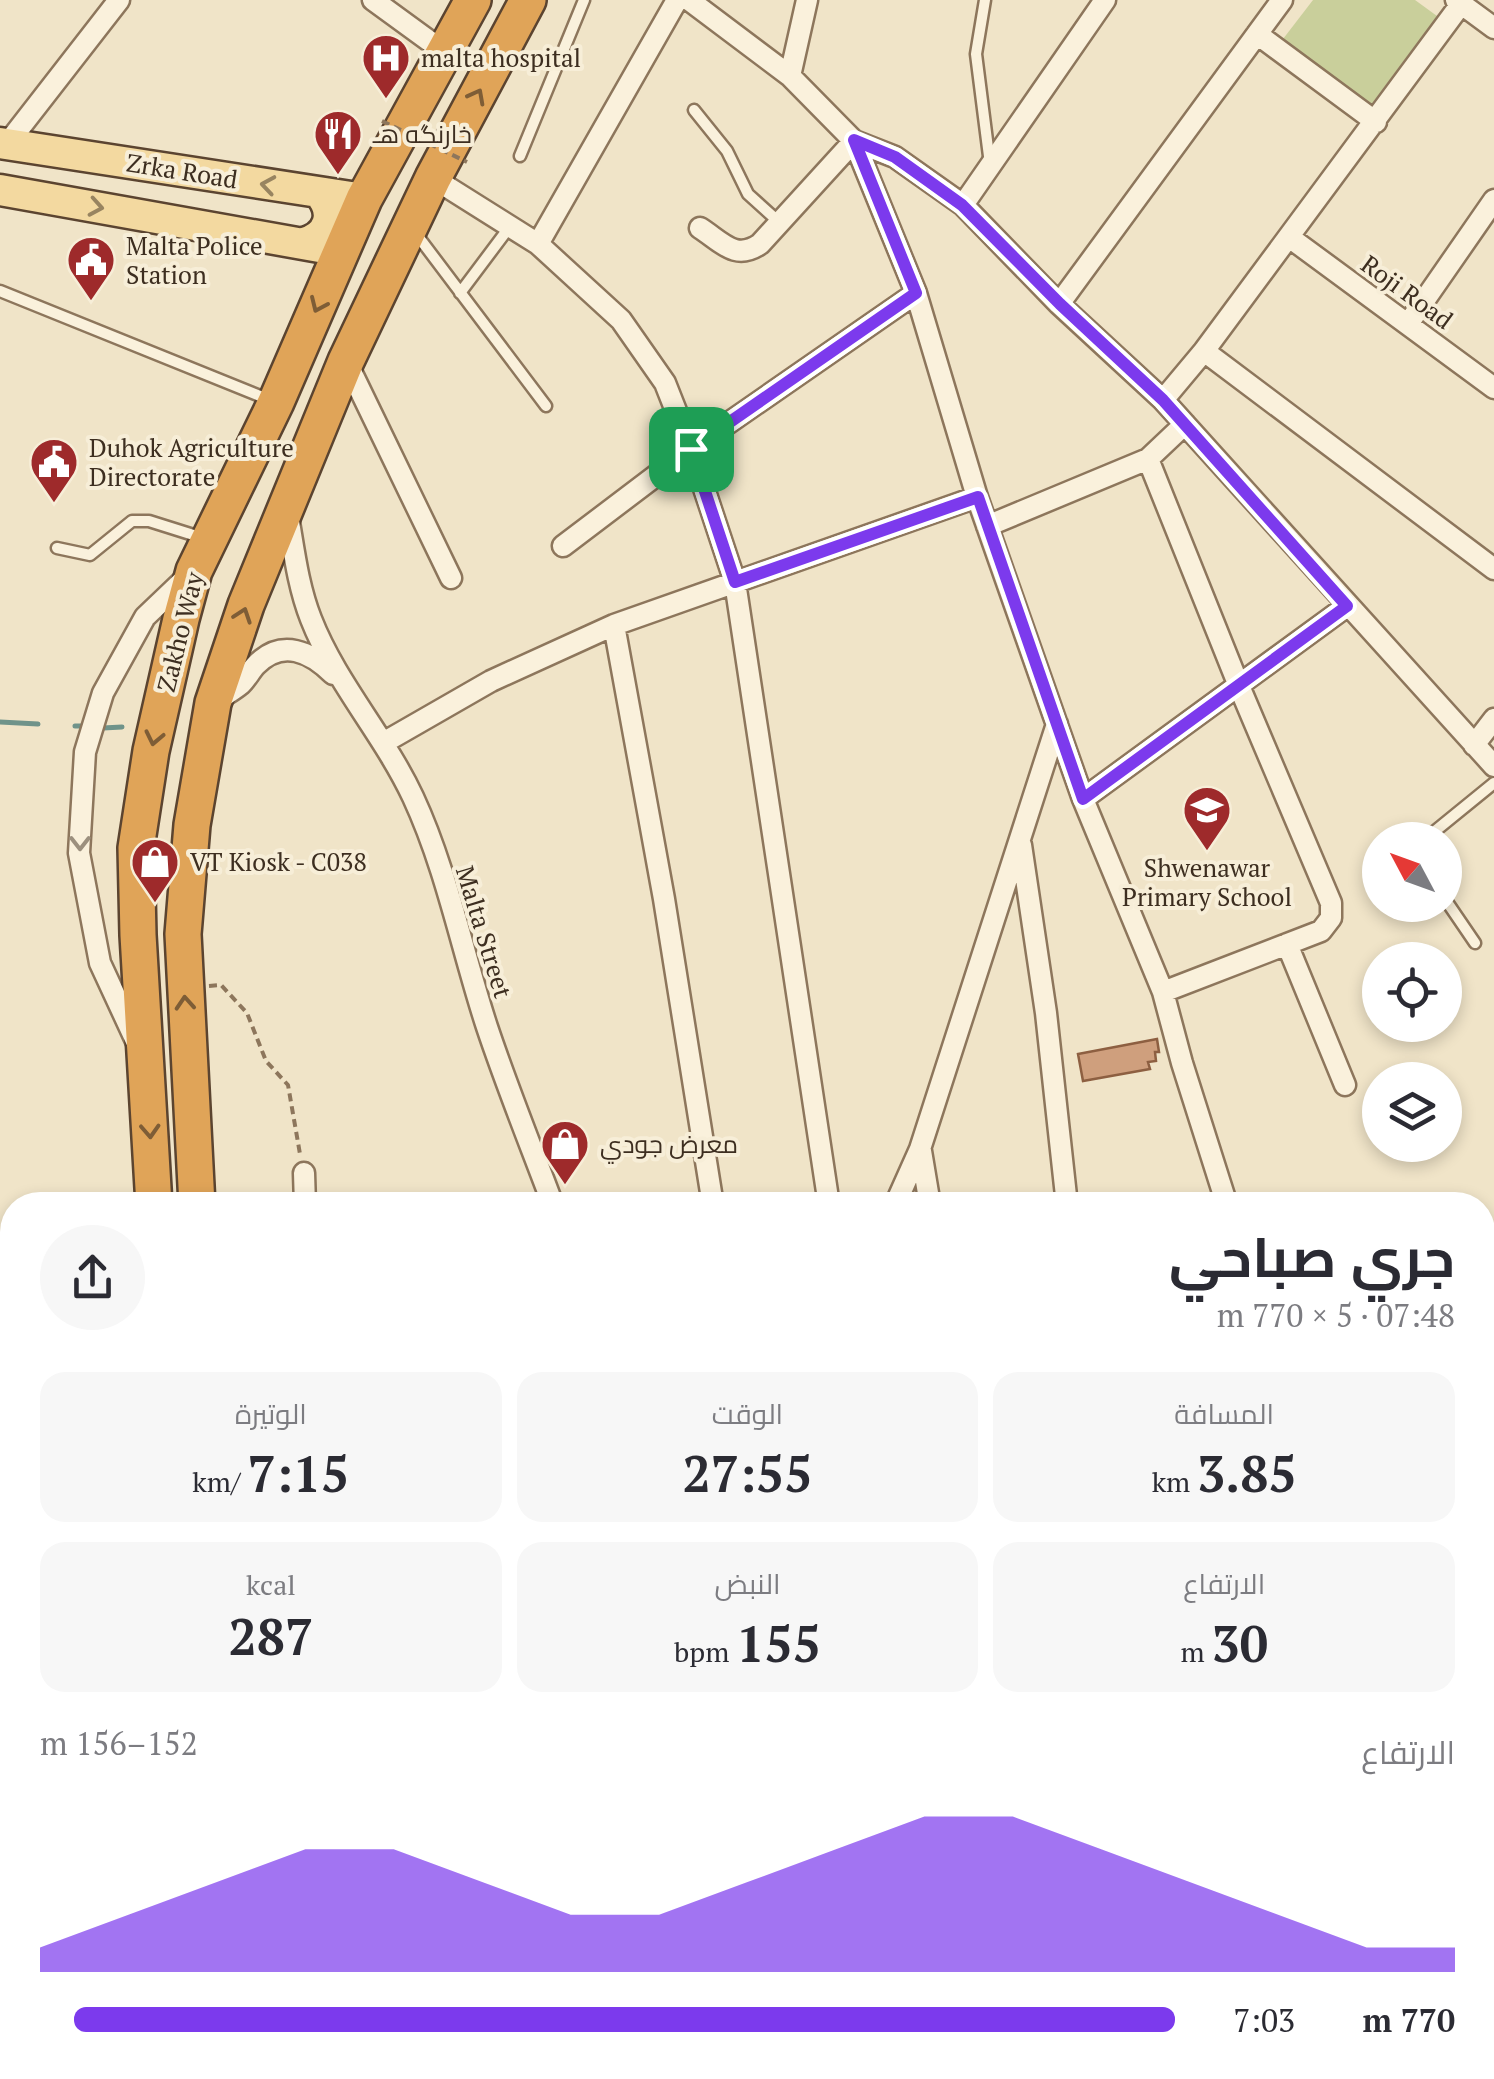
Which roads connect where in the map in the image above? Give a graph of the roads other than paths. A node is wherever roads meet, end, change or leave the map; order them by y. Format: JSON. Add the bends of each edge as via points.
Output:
{"nodes":[{"id":1,"x":118,"y":0,"type":"edge"},
{"id":2,"x":372,"y":0,"type":"edge"},
{"id":3,"x":472,"y":0,"type":"edge"},
{"id":4,"x":528,"y":0,"type":"edge"},
{"id":5,"x":584,"y":0,"type":"edge"},
{"id":6,"x":677,"y":0,"type":"edge"},
{"id":7,"x":688,"y":0,"type":"edge"},
{"id":8,"x":807,"y":0,"type":"edge"},
{"id":9,"x":985,"y":0,"type":"edge"},
{"id":10,"x":1105,"y":0,"type":"edge"},
{"id":11,"x":1282,"y":0,"type":"edge"},
{"id":12,"x":1458,"y":2,"type":"edge"},
{"id":13,"x":1494,"y":28,"type":"edge"},
{"id":14,"x":1257,"y":34,"type":"junction"},
{"id":15,"x":443,"y":51,"type":"junction"},
{"id":16,"x":790,"y":76,"type":"junction"},
{"id":17,"x":694,"y":110,"type":"dead end"},
{"id":18,"x":1376,"y":122,"type":"junction"},
{"id":19,"x":854,"y":140,"type":"junction"},
{"id":20,"x":4,"y":143,"type":"edge"},
{"id":21,"x":520,"y":156,"type":"dead end"},
{"id":22,"x":990,"y":165,"type":"junction"},
{"id":23,"x":433,"y":178,"type":"junction"},
{"id":24,"x":0,"y":190,"type":"edge"},
{"id":25,"x":319,"y":193,"type":"junction"},
{"id":26,"x":364,"y":198,"type":"junction"},
{"id":27,"x":1494,"y":200,"type":"edge"},
{"id":28,"x":962,"y":205,"type":"junction"},
{"id":29,"x":780,"y":222,"type":"junction"},
{"id":30,"x":511,"y":225,"type":"junction"},
{"id":31,"x":410,"y":226,"type":"junction"},
{"id":32,"x":700,"y":228,"type":"dead end"},
{"id":33,"x":1290,"y":238,"type":"junction"},
{"id":34,"x":304,"y":243,"type":"junction"},
{"id":35,"x":538,"y":244,"type":"junction"},
{"id":36,"x":342,"y":251,"type":"junction"},
{"id":37,"x":0,"y":291,"type":"edge"},
{"id":38,"x":460,"y":292,"type":"junction"},
{"id":39,"x":916,"y":293,"type":"junction"},
{"id":40,"x":1060,"y":304,"type":"junction"},
{"id":41,"x":1408,"y":324,"type":"junction"},
{"id":42,"x":1204,"y":351,"type":"junction"},
{"id":43,"x":346,"y":361,"type":"junction"},
{"id":44,"x":1494,"y":388,"type":"edge"},
{"id":45,"x":1163,"y":400,"type":"junction"},
{"id":46,"x":276,"y":402,"type":"junction"},
{"id":47,"x":546,"y":406,"type":"dead end"},
{"id":48,"x":1185,"y":424,"type":"junction"},
{"id":49,"x":691,"y":449,"type":"junction"},
{"id":50,"x":1148,"y":459,"type":"junction"},
{"id":51,"x":978,"y":497,"type":"junction"},
{"id":52,"x":286,"y":504,"type":"junction"},
{"id":53,"x":988,"y":526,"type":"junction"},
{"id":54,"x":564,"y":546,"type":"dead end"},
{"id":55,"x":58,"y":548,"type":"dead end"},
{"id":56,"x":201,"y":555,"type":"junction"},
{"id":57,"x":1494,"y":569,"type":"edge"},
{"id":58,"x":451,"y":578,"type":"dead end"},
{"id":59,"x":735,"y":582,"type":"junction"},
{"id":60,"x":1347,"y":606,"type":"junction"},
{"id":61,"x":614,"y":626,"type":"junction"},
{"id":62,"x":344,"y":684,"type":"junction"},
{"id":63,"x":1239,"y":686,"type":"junction"},
{"id":64,"x":213,"y":703,"type":"junction"},
{"id":65,"x":1494,"y":719,"type":"edge"},
{"id":66,"x":1058,"y":724,"type":"junction"},
{"id":67,"x":383,"y":743,"type":"junction"},
{"id":68,"x":1474,"y":745,"type":"junction"},
{"id":69,"x":1494,"y":766,"type":"edge"},
{"id":70,"x":1494,"y":783,"type":"edge"},
{"id":71,"x":1083,"y":799,"type":"junction"},
{"id":72,"x":1446,"y":822,"type":"edge"},
{"id":73,"x":1021,"y":841,"type":"junction"},
{"id":74,"x":1461,"y":922,"type":"edge"},
{"id":75,"x":182,"y":934,"type":"junction"},
{"id":76,"x":138,"y":935,"type":"junction"},
{"id":77,"x":1475,"y":943,"type":"dead end"},
{"id":78,"x":1287,"y":944,"type":"junction"},
{"id":79,"x":1164,"y":992,"type":"junction"},
{"id":80,"x":146,"y":1061,"type":"junction"},
{"id":81,"x":1345,"y":1085,"type":"dead end"},
{"id":82,"x":920,"y":1149,"type":"junction"},
{"id":83,"x":304,"y":1174,"type":"road end"},
{"id":84,"x":153,"y":1192,"type":"edge"},
{"id":85,"x":196,"y":1192,"type":"edge"},
{"id":86,"x":304,"y":1192,"type":"edge"},
{"id":87,"x":548,"y":1192,"type":"edge"},
{"id":88,"x":710,"y":1192,"type":"edge"},
{"id":89,"x":828,"y":1192,"type":"edge"},
{"id":90,"x":901,"y":1192,"type":"edge"},
{"id":91,"x":928,"y":1192,"type":"edge"},
{"id":92,"x":1065,"y":1192,"type":"edge"},
{"id":93,"x":1222,"y":1192,"type":"edge"}],
"edges":[{"from":1,"to":20,"type":"street"},
{"from":2,"to":15,"type":"street"},
{"from":3,"to":15,"type":"highway","name":"Zakho Way"},
{"from":23,"to":4,"type":"highway","name":"Zakho Way","one_way":true},
{"from":5,"to":21,"type":"lane"},
{"from":6,"to":35,"type":"street"},
{"from":7,"to":16,"type":"street"},
{"from":8,"to":16,"type":"street"},
{"from":9,"to":22,"type":"lane","via":[[976,54]]},
{"from":10,"to":22,"type":"street"},
{"from":11,"to":14,"type":"street"},
{"from":12,"to":13,"type":"street"},
{"from":12,"to":18,"type":"street"},
{"from":14,"to":18,"type":"street"},
{"from":14,"to":40,"type":"street"},
{"from":15,"to":26,"type":"highway","name":"Zakho Way"},
{"from":16,"to":19,"type":"street"},
{"from":17,"to":29,"type":"lane","via":[[727,151],[748,194]]},
{"from":18,"to":33,"type":"street"},
{"from":19,"to":28,"type":"street","via":[[895,157]]},
{"from":19,"to":29,"type":"street"},
{"from":19,"to":39,"type":"street"},
{"from":25,"to":20,"type":"main road","name":"Zrka Road","one_way":true},
{"from":22,"to":28,"type":"street"},
{"from":23,"to":30,"type":"street"},
{"from":23,"to":31,"type":"highway","name":"Zakho Way"},
{"from":24,"to":34,"type":"main road","name":"Zrka Road","one_way":true},
{"from":25,"to":26,"type":"main road","name":"Zrka Road"},
{"from":25,"to":34,"type":"main road","via":[[329,209],[326,228]]},
{"from":26,"to":36,"type":"highway","name":"Zakho Way"},
{"from":27,"to":41,"type":"street"},
{"from":28,"to":40,"type":"street"},
{"from":29,"to":32,"type":"street","via":[[748,252]]},
{"from":30,"to":35,"type":"street"},
{"from":30,"to":38,"type":"lane"},
{"from":31,"to":38,"type":"lane"},
{"from":31,"to":43,"type":"highway","name":"Zakho Way"},
{"from":33,"to":41,"type":"street","name":"Roji Road"},
{"from":33,"to":42,"type":"street"},
{"from":34,"to":36,"type":"main road","name":"Zrka Road"},
{"from":35,"to":49,"type":"street","via":[[620,320],[665,383]]},
{"from":36,"to":46,"type":"highway","name":"Zakho Way","one_way":true},
{"from":37,"to":46,"type":"lane"},
{"from":38,"to":47,"type":"lane"},
{"from":39,"to":49,"type":"street"},
{"from":39,"to":51,"type":"street"},
{"from":40,"to":45,"type":"street"},
{"from":41,"to":44,"type":"street","name":"Roji Road"},
{"from":42,"to":45,"type":"street"},
{"from":42,"to":57,"type":"street"},
{"from":43,"to":52,"type":"highway","name":"Zakho Way"},
{"from":43,"to":58,"type":"street"},
{"from":45,"to":48,"type":"street"},
{"from":46,"to":56,"type":"highway","name":"Zakho Way"},
{"from":48,"to":50,"type":"street"},
{"from":48,"to":60,"type":"street"},
{"from":49,"to":54,"type":"street"},
{"from":49,"to":59,"type":"street"},
{"from":50,"to":53,"type":"street"},
{"from":50,"to":63,"type":"street"},
{"from":51,"to":53,"type":"street"},
{"from":51,"to":59,"type":"street"},
{"from":52,"to":62,"type":"street","name":"Malta Street","via":[[306,602]]},
{"from":64,"to":52,"type":"highway","name":"Zakho Way","one_way":true},
{"from":53,"to":66,"type":"street"},
{"from":55,"to":56,"type":"lane","via":[[90,555],[139,520]]},
{"from":56,"to":76,"type":"highway","name":"Zakho Way","one_way":true,"via":[[151,750],[136,848]]},
{"from":56,"to":80,"type":"street","one_way":true,"via":[[145,617],[103,693],[85,752],[79,853],[100,963]]},
{"from":59,"to":61,"type":"street"},
{"from":59,"to":89,"type":"street"},
{"from":60,"to":63,"type":"street"},
{"from":60,"to":68,"type":"street"},
{"from":61,"to":67,"type":"street","via":[[491,681]]},
{"from":61,"to":88,"type":"street"},
{"from":62,"to":64,"type":"street","name":"Malta Street","via":[[314,657],[289,649],[268,655]]},
{"from":62,"to":67,"type":"street","name":"Malta Street"},
{"from":63,"to":71,"type":"street"},
{"from":63,"to":78,"type":"street","via":[[1331,903],[1331,918],[1321,930]]},
{"from":64,"to":75,"type":"highway","name":"Zakho Way","via":[[194,806]]},
{"from":65,"to":68,"type":"street"},
{"from":66,"to":71,"type":"street"},
{"from":66,"to":73,"type":"street"},
{"from":67,"to":87,"type":"street","name":"Malta Street","via":[[413,798],[446,886],[487,1027]]},
{"from":68,"to":69,"type":"street"},
{"from":70,"to":72,"type":"lane"},
{"from":71,"to":79,"type":"street"},
{"from":73,"to":82,"type":"street"},
{"from":73,"to":92,"type":"street"},
{"from":74,"to":77,"type":"lane"},
{"from":75,"to":76,"type":"highway"},
{"from":85,"to":75,"type":"highway","name":"Zakho Way","one_way":true},
{"from":76,"to":80,"type":"highway","name":"Zakho Way"},
{"from":78,"to":79,"type":"street"},
{"from":78,"to":81,"type":"street"},
{"from":79,"to":93,"type":"street"},
{"from":80,"to":84,"type":"highway","name":"Zakho Way","one_way":true},
{"from":82,"to":90,"type":"street"},
{"from":82,"to":91,"type":"street"},
{"from":83,"to":86,"type":"street"}]}
